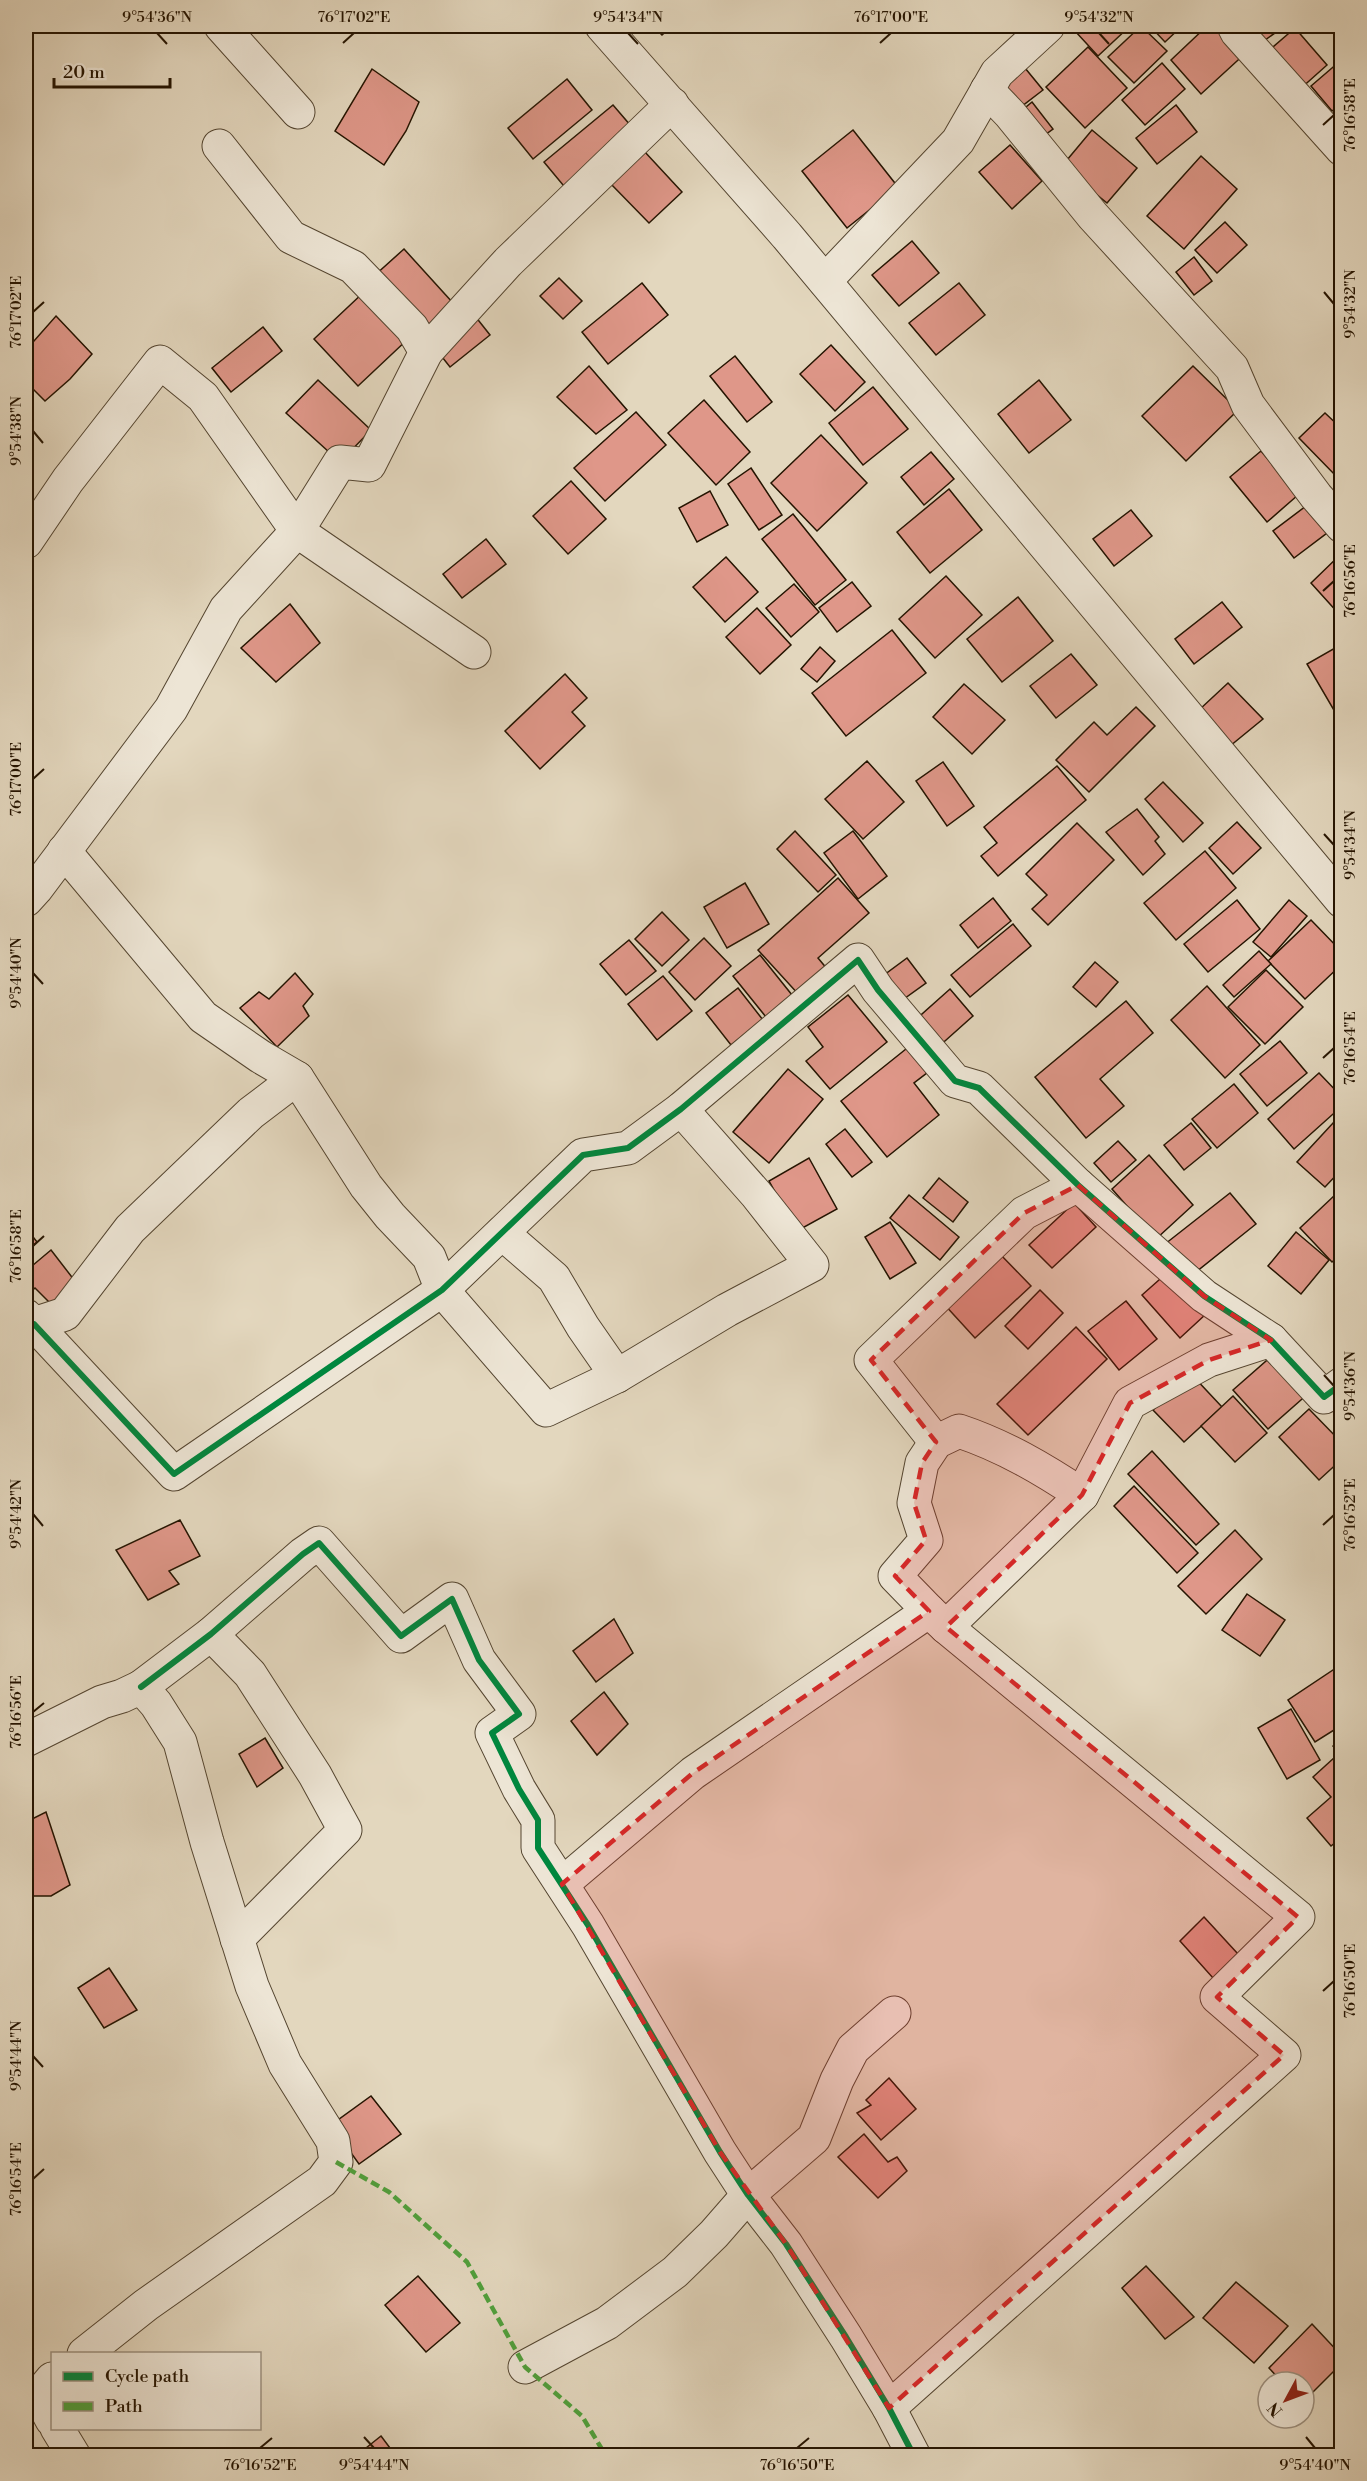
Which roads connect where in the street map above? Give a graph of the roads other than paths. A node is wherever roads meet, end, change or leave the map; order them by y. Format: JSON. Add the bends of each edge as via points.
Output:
{"nodes":[{"id":1,"x":221,"y":26,"type":"edge"},
{"id":2,"x":602,"y":26,"type":"edge"},
{"id":3,"x":1048,"y":26,"type":"edge"},
{"id":4,"x":1234,"y":26,"type":"edge"},
{"id":5,"x":987,"y":90,"type":"junction"},
{"id":6,"x":672,"y":104,"type":"junction"},
{"id":7,"x":298,"y":112,"type":"dead end"},
{"id":8,"x":219,"y":146,"type":"dead end"},
{"id":9,"x":1341,"y":148,"type":"edge"},
{"id":10,"x":825,"y":281,"type":"junction"},
{"id":11,"x":426,"y":352,"type":"junction"},
{"id":12,"x":1341,"y":526,"type":"edge"},
{"id":13,"x":297,"y":531,"type":"junction"},
{"id":14,"x":26,"y":542,"type":"edge"},
{"id":15,"x":474,"y":652,"type":"dead end"},
{"id":16,"x":64,"y":851,"type":"junction"},
{"id":17,"x":26,"y":900,"type":"edge"},
{"id":18,"x":1341,"y":901,"type":"edge"},
{"id":19,"x":297,"y":1078,"type":"junction"},
{"id":20,"x":681,"y":1108,"type":"junction"},
{"id":21,"x":1078,"y":1185,"type":"junction"},
{"id":22,"x":502,"y":1233,"type":"junction"},
{"id":23,"x":442,"y":1290,"type":"junction"},
{"id":24,"x":28,"y":1322,"type":"edge"},
{"id":25,"x":1271,"y":1340,"type":"junction"},
{"id":26,"x":617,"y":1376,"type":"junction"},
{"id":27,"x":1341,"y":1384,"type":"edge"},
{"id":28,"x":936,"y":1442,"type":"junction"},
{"id":29,"x":1082,"y":1495,"type":"junction"},
{"id":30,"x":938,"y":1619,"type":"junction"},
{"id":31,"x":211,"y":1634,"type":"junction"},
{"id":32,"x":141,"y":1687,"type":"junction"},
{"id":33,"x":26,"y":1740,"type":"edge"},
{"id":34,"x":562,"y":1884,"type":"junction"},
{"id":35,"x":237,"y":1939,"type":"junction"},
{"id":36,"x":894,"y":2013,"type":"dead end"},
{"id":37,"x":748,"y":2195,"type":"junction"},
{"id":38,"x":87,"y":2352,"type":"edge"},
{"id":39,"x":525,"y":2367,"type":"dead end"},
{"id":40,"x":51,"y":2380,"type":"edge"},
{"id":41,"x":889,"y":2408,"type":"junction"},
{"id":42,"x":51,"y":2418,"type":"edge"},
{"id":43,"x":58,"y":2430,"type":"edge"},
{"id":44,"x":74,"y":2456,"type":"edge"},
{"id":45,"x":914,"y":2456,"type":"edge"}],
"edges":[{"from":1,"to":7,"type":"street"},
{"from":2,"to":6,"type":"street"},
{"from":3,"to":5,"type":"street","via":[[997,73]]},
{"from":4,"to":9,"type":"street"},
{"from":5,"to":10,"type":"street","via":[[958,141]]},
{"from":5,"to":12,"type":"street","via":[[1093,216],[1232,368],[1248,405]]},
{"from":6,"to":10,"type":"street"},
{"from":6,"to":11,"type":"street","via":[[508,262]]},
{"from":8,"to":11,"type":"street","via":[[291,237],[352,267],[412,328]]},
{"from":10,"to":18,"type":"street"},
{"from":11,"to":13,"type":"street","via":[[369,465],[340,462]]},
{"from":13,"to":14,"type":"street","via":[[203,397],[160,362],[68,480]]},
{"from":13,"to":15,"type":"street"},
{"from":13,"to":16,"type":"street","via":[[226,609],[171,709]]},
{"from":16,"to":17,"type":"street"},
{"from":16,"to":19,"type":"street","via":[[202,1017]]},
{"from":19,"to":23,"type":"street","via":[[366,1186],[429,1257]]},
{"from":19,"to":24,"type":"street","via":[[251,1113],[130,1229],[65,1314]]},
{"from":20,"to":21,"type":"street","via":[[858,960],[878,990],[955,1081],[979,1088]]},
{"from":20,"to":22,"type":"street","via":[[628,1148],[583,1155]]},
{"from":20,"to":26,"type":"street","via":[[812,1265]]},
{"from":21,"to":25,"type":"street","via":[[1204,1296]]},
{"from":21,"to":28,"type":"street","via":[[1024,1213],[871,1360]]},
{"from":22,"to":23,"type":"street"},
{"from":22,"to":26,"type":"street","via":[[554,1278]]},
{"from":23,"to":24,"type":"street","via":[[174,1474]]},
{"from":23,"to":26,"type":"street","via":[[546,1410]]},
{"from":25,"to":27,"type":"street","via":[[1324,1397]]},
{"from":25,"to":29,"type":"street","via":[[1209,1360],[1130,1403]]},
{"from":28,"to":29,"type":"street","via":[[959,1431],[993,1443]]},
{"from":28,"to":30,"type":"street","via":[[922,1463],[914,1503],[926,1540],[895,1576]]},
{"from":29,"to":30,"type":"street"},
{"from":30,"to":34,"type":"street","via":[[693,1773]]},
{"from":30,"to":41,"type":"street","via":[[1298,1917],[1217,1997],[1284,2055]]},
{"from":31,"to":32,"type":"street"},
{"from":31,"to":34,"type":"street","via":[[319,1543],[401,1636],[452,1599],[478,1660],[519,1714],[492,1733],[538,1820],[538,1848]]},
{"from":31,"to":35,"type":"street","via":[[250,1674],[345,1830]]},
{"from":32,"to":33,"type":"street"},
{"from":32,"to":35,"type":"street","via":[[180,1742]]},
{"from":34,"to":37,"type":"street"},
{"from":35,"to":38,"type":"street","via":[[285,2064],[333,2141],[336,2162],[322,2181],[146,2305]]},
{"from":36,"to":37,"type":"street","via":[[853,2049],[814,2138]]},
{"from":37,"to":39,"type":"street","via":[[668,2277],[607,2323]]},
{"from":37,"to":41,"type":"street","via":[[786,2244]]},
{"from":40,"to":42,"type":"street","via":[[42,2391]]},
{"from":41,"to":45,"type":"street"},
{"from":43,"to":44,"type":"street"}]}
